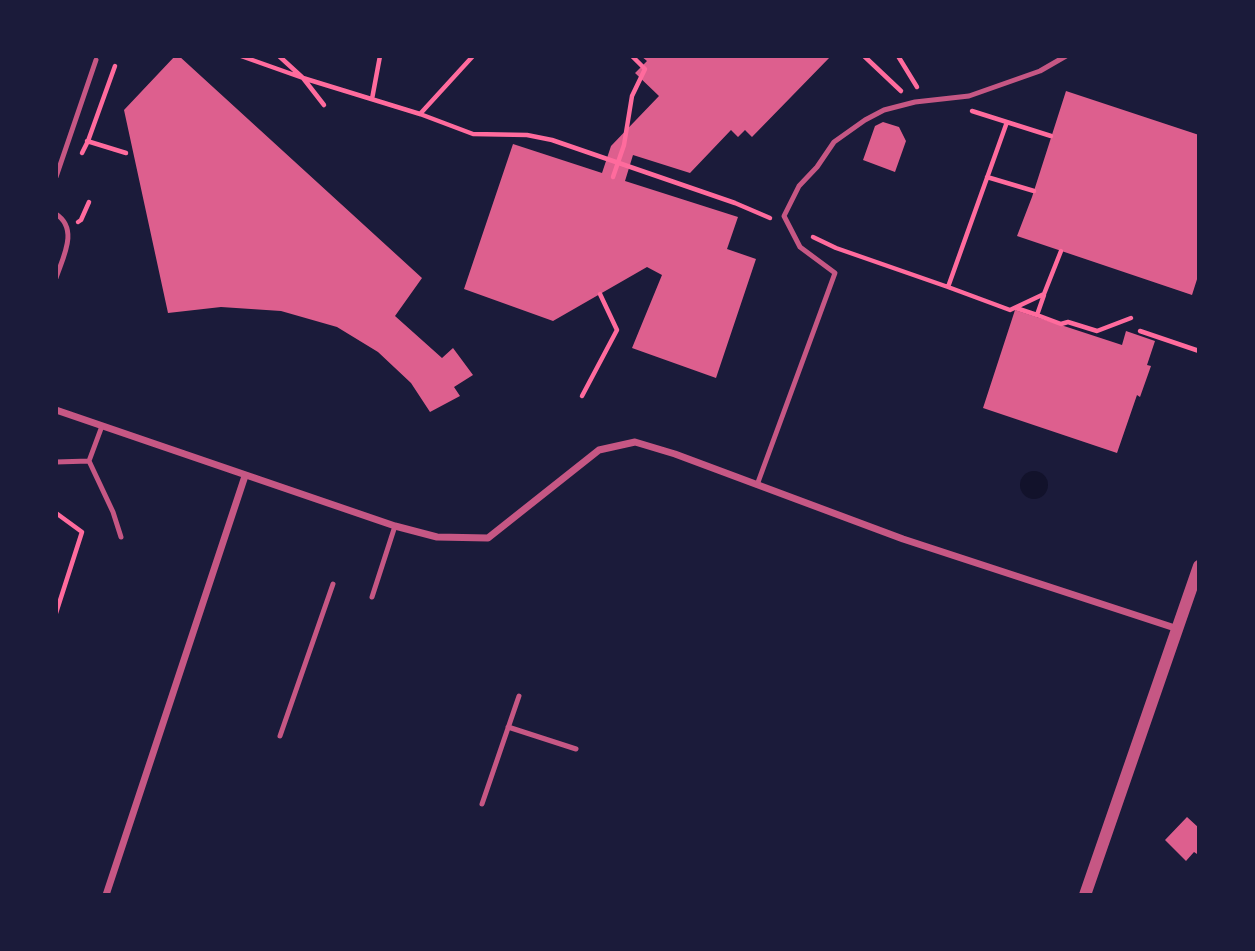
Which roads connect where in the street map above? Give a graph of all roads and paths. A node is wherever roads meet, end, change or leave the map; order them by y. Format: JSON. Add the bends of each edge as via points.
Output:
{"nodes":[{"id":1,"x":242,"y":56,"type":"edge"},
{"id":2,"x":279,"y":56,"type":"edge"},
{"id":3,"x":380,"y":56,"type":"edge"},
{"id":4,"x":473,"y":56,"type":"edge"},
{"id":5,"x":632,"y":56,"type":"edge"},
{"id":6,"x":864,"y":56,"type":"edge"},
{"id":7,"x":898,"y":56,"type":"edge"},
{"id":8,"x":1066,"y":56,"type":"edge"},
{"id":9,"x":96,"y":60,"type":"dead end"},
{"id":10,"x":115,"y":66,"type":"dead end"},
{"id":11,"x":303,"y":78,"type":"junction"},
{"id":12,"x":902,"y":92,"type":"dead end"},
{"id":13,"x":372,"y":99,"type":"junction"},
{"id":14,"x":939,"y":100,"type":"junction"},
{"id":15,"x":324,"y":105,"type":"dead end"},
{"id":16,"x":420,"y":114,"type":"junction"},
{"id":17,"x":1007,"y":122,"type":"junction"},
{"id":18,"x":70,"y":134,"type":"junction"},
{"id":19,"x":1051,"y":136,"type":"dead end"},
{"id":20,"x":88,"y":141,"type":"junction"},
{"id":21,"x":126,"y":153,"type":"dead end"},
{"id":22,"x":618,"y":163,"type":"junction"},
{"id":23,"x":56,"y":177,"type":"edge"},
{"id":24,"x":613,"y":177,"type":"dead end"},
{"id":25,"x":987,"y":177,"type":"junction"},
{"id":26,"x":1034,"y":191,"type":"dead end"},
{"id":27,"x":56,"y":214,"type":"edge"},
{"id":28,"x":789,"y":225,"type":"junction"},
{"id":29,"x":1061,"y":251,"type":"dead end"},
{"id":30,"x":56,"y":278,"type":"edge"},
{"id":31,"x":948,"y":287,"type":"junction"},
{"id":32,"x":600,"y":294,"type":"dead end"},
{"id":33,"x":1044,"y":294,"type":"junction"},
{"id":34,"x":1016,"y":307,"type":"junction"},
{"id":35,"x":1037,"y":315,"type":"junction"},
{"id":36,"x":1131,"y":318,"type":"dead end"},
{"id":37,"x":1140,"y":331,"type":"dead end"},
{"id":38,"x":1199,"y":351,"type":"edge"},
{"id":39,"x":582,"y":396,"type":"dead end"},
{"id":40,"x":56,"y":410,"type":"edge"},
{"id":41,"x":102,"y":426,"type":"junction"},
{"id":42,"x":89,"y":461,"type":"junction"},
{"id":43,"x":56,"y":462,"type":"edge"},
{"id":44,"x":245,"y":476,"type":"junction"},
{"id":45,"x":757,"y":485,"type":"junction"},
{"id":46,"x":56,"y":513,"type":"edge"},
{"id":47,"x":395,"y":526,"type":"junction"},
{"id":48,"x":121,"y":537,"type":"dead end"},
{"id":49,"x":1199,"y":566,"type":"edge"},
{"id":50,"x":333,"y":584,"type":"dead end"},
{"id":51,"x":372,"y":597,"type":"dead end"},
{"id":52,"x":56,"y":613,"type":"edge"},
{"id":53,"x":1178,"y":629,"type":"junction"},
{"id":54,"x":519,"y":696,"type":"dead end"},
{"id":55,"x":508,"y":727,"type":"junction"},
{"id":56,"x":280,"y":736,"type":"dead end"},
{"id":57,"x":576,"y":749,"type":"dead end"},
{"id":58,"x":482,"y":804,"type":"dead end"},
{"id":59,"x":106,"y":895,"type":"edge"},
{"id":60,"x":1085,"y":895,"type":"edge"}],
"edges":[{"from":1,"to":11,"type":"path"},
{"from":2,"to":11,"type":"path"},
{"from":3,"to":13,"type":"path"},
{"from":4,"to":16,"type":"path"},
{"from":5,"to":22,"type":"path","via":[[645,69],[632,96]]},
{"from":6,"to":12,"type":"path"},
{"from":7,"to":14,"type":"path","via":[[920,91]]},
{"from":8,"to":14,"type":"lane","via":[[1040,71],[969,96]]},
{"from":9,"to":18,"type":"lane"},
{"from":10,"to":20,"type":"path"},
{"from":11,"to":13,"type":"path"},
{"from":11,"to":15,"type":"path"},
{"from":13,"to":16,"type":"path"},
{"from":14,"to":17,"type":"path"},
{"from":14,"to":28,"type":"lane","via":[[884,110],[834,142],[799,186],[784,216]]},
{"from":16,"to":22,"type":"path","via":[[473,134],[540,138]]},
{"from":17,"to":19,"type":"path"},
{"from":17,"to":25,"type":"path"},
{"from":18,"to":20,"type":"path"},
{"from":18,"to":23,"type":"lane"},
{"from":20,"to":21,"type":"path"},
{"from":22,"to":24,"type":"path"},
{"from":22,"to":28,"type":"path"},
{"from":25,"to":26,"type":"path"},
{"from":25,"to":31,"type":"path"},
{"from":27,"to":30,"type":"lane","via":[[70,235]]},
{"from":28,"to":31,"type":"path","via":[[836,248]]},
{"from":28,"to":45,"type":"lane","via":[[800,247],[835,272]]},
{"from":29,"to":33,"type":"path"},
{"from":31,"to":34,"type":"path","via":[[1010,310]]},
{"from":32,"to":39,"type":"path","via":[[617,330]]},
{"from":33,"to":34,"type":"path"},
{"from":33,"to":35,"type":"path"},
{"from":34,"to":35,"type":"path"},
{"from":35,"to":36,"type":"path","via":[[1097,331]]},
{"from":37,"to":38,"type":"path"},
{"from":40,"to":41,"type":"street"},
{"from":41,"to":42,"type":"lane"},
{"from":41,"to":44,"type":"street"},
{"from":42,"to":43,"type":"lane"},
{"from":42,"to":48,"type":"lane"},
{"from":44,"to":47,"type":"street"},
{"from":44,"to":59,"type":"street"},
{"from":45,"to":47,"type":"street","via":[[635,442],[599,450],[488,538],[437,537]]},
{"from":45,"to":53,"type":"street","via":[[903,539]]},
{"from":46,"to":52,"type":"path","via":[[82,533]]},
{"from":47,"to":51,"type":"lane"},
{"from":49,"to":53,"type":"street"},
{"from":50,"to":56,"type":"lane"},
{"from":53,"to":60,"type":"street"},
{"from":54,"to":55,"type":"lane"},
{"from":55,"to":57,"type":"lane"},
{"from":55,"to":58,"type":"lane"}]}
